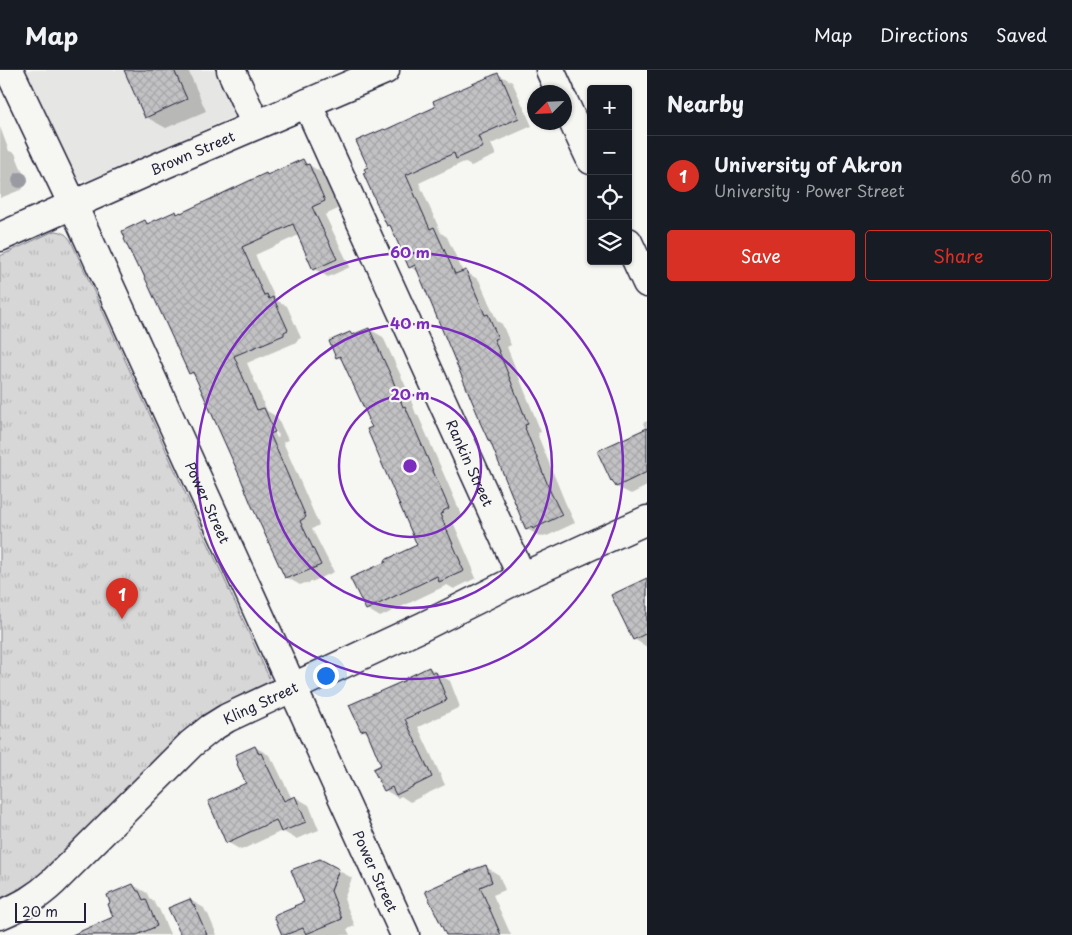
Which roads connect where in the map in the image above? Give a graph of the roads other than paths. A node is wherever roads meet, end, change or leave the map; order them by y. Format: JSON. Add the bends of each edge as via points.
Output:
{"nodes":[{"id":1,"x":231,"y":70,"type":"edge"},
{"id":2,"x":385,"y":70,"type":"edge"},
{"id":3,"x":550,"y":70,"type":"edge"},
{"id":4,"x":15,"y":72,"type":"edge"},
{"id":5,"x":557,"y":85,"type":"edge"},
{"id":6,"x":307,"y":103,"type":"junction"},
{"id":7,"x":572,"y":119,"type":"edge"},
{"id":8,"x":256,"y":125,"type":"junction"},
{"id":9,"x":587,"y":151,"type":"edge"},
{"id":10,"x":73,"y":205,"type":"junction"},
{"id":11,"x":0,"y":237,"type":"edge"},
{"id":12,"x":632,"y":250,"type":"edge"},
{"id":13,"x":647,"y":282,"type":"edge"},
{"id":14,"x":647,"y":520,"type":"edge"},
{"id":15,"x":522,"y":577,"type":"junction"},
{"id":16,"x":292,"y":688,"type":"junction"},
{"id":17,"x":0,"y":916,"type":"edge"},
{"id":18,"x":405,"y":935,"type":"edge"}],
"edges":[{"from":1,"to":8,"type":"street"},
{"from":2,"to":6,"type":"street","name":"Brown Street"},
{"from":3,"to":5,"type":"street"},
{"from":4,"to":10,"type":"street","name":"Power Street"},
{"from":6,"to":8,"type":"street","name":"Brown Street"},
{"from":6,"to":15,"type":"street","name":"Rankin Street"},
{"from":7,"to":9,"type":"street"},
{"from":8,"to":10,"type":"street","name":"Brown Street"},
{"from":10,"to":11,"type":"street","name":"Brown Street"},
{"from":10,"to":16,"type":"street","name":"Power Street"},
{"from":12,"to":13,"type":"street"},
{"from":14,"to":15,"type":"street","name":"Kling Street"},
{"from":15,"to":16,"type":"street","name":"Kling Street"},
{"from":16,"to":17,"type":"street","name":"Kling Street","via":[[227,718],[200,735],[47,888]]},
{"from":16,"to":18,"type":"street","name":"Power Street"}]}
